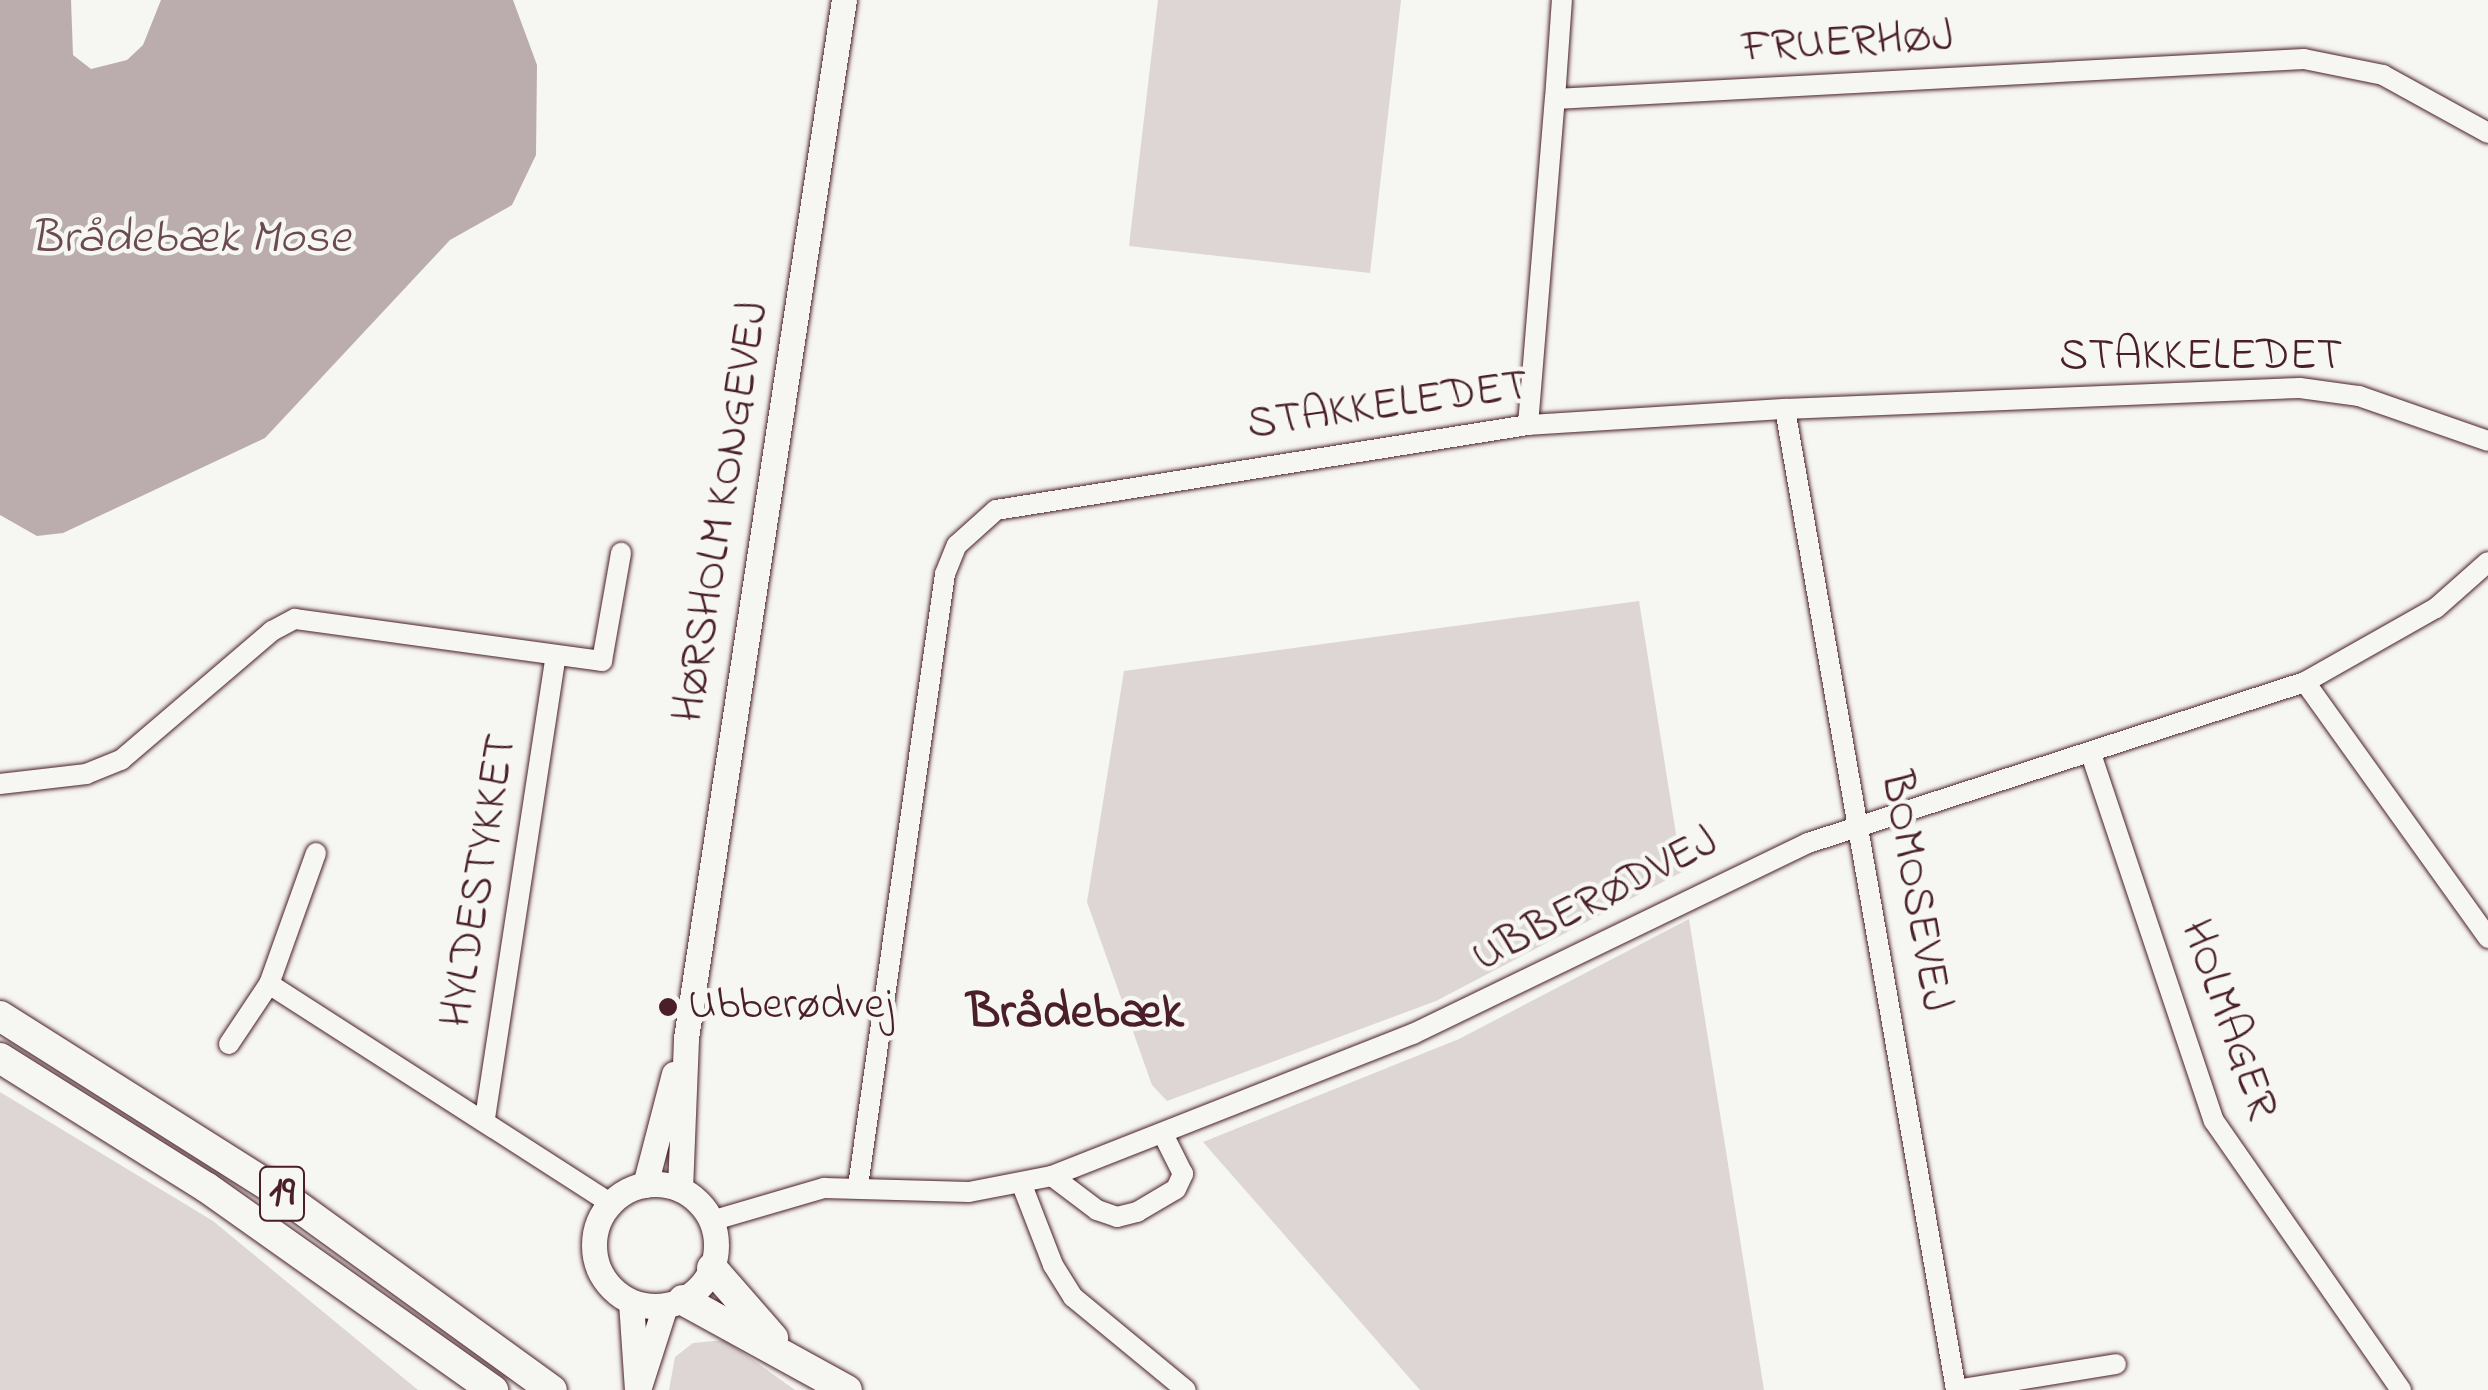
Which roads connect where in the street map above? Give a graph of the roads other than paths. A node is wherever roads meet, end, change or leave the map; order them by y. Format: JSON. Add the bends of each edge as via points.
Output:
{"nodes":[{"id":1,"x":844,"y":0,"type":"edge"},
{"id":2,"x":1562,"y":0,"type":"edge"},
{"id":3,"x":1555,"y":99,"type":"junction"},
{"id":4,"x":2488,"y":133,"type":"edge"},
{"id":5,"x":1786,"y":409,"type":"junction"},
{"id":6,"x":1528,"y":425,"type":"junction"},
{"id":7,"x":2488,"y":441,"type":"edge"},
{"id":8,"x":621,"y":553,"type":"dead end"},
{"id":9,"x":2488,"y":562,"type":"edge"},
{"id":10,"x":556,"y":656,"type":"junction"},
{"id":11,"x":2305,"y":682,"type":"junction"},
{"id":12,"x":2090,"y":754,"type":"junction"},
{"id":13,"x":0,"y":784,"type":"edge"},
{"id":14,"x":1863,"y":824,"type":"junction"},
{"id":15,"x":316,"y":853,"type":"dead end"},
{"id":16,"x":2488,"y":938,"type":"edge"},
{"id":17,"x":269,"y":984,"type":"junction"},
{"id":18,"x":0,"y":1016,"type":"edge"},
{"id":19,"x":686,"y":1038,"type":"junction"},
{"id":20,"x":229,"y":1044,"type":"dead end"},
{"id":21,"x":0,"y":1058,"type":"edge"},
{"id":22,"x":485,"y":1118,"type":"junction"},
{"id":23,"x":1163,"y":1134,"type":"junction"},
{"id":24,"x":1052,"y":1176,"type":"junction"},
{"id":25,"x":645,"y":1185,"type":"junction"},
{"id":26,"x":1022,"y":1185,"type":"junction"},
{"id":27,"x":858,"y":1186,"type":"junction"},
{"id":28,"x":680,"y":1189,"type":"junction"},
{"id":29,"x":610,"y":1203,"type":"junction"},
{"id":30,"x":711,"y":1221,"type":"junction"},
{"id":31,"x":712,"y":1268,"type":"junction"},
{"id":32,"x":631,"y":1302,"type":"junction"},
{"id":33,"x":674,"y":1303,"type":"junction"},
{"id":34,"x":450,"y":1312,"type":"junction"},
{"id":35,"x":796,"y":1362,"type":"junction"},
{"id":36,"x":2116,"y":1364,"type":"dead end"},
{"id":37,"x":492,"y":1390,"type":"edge"},
{"id":38,"x":552,"y":1390,"type":"edge"},
{"id":39,"x":576,"y":1390,"type":"edge"},
{"id":40,"x":638,"y":1390,"type":"edge"},
{"id":41,"x":846,"y":1390,"type":"edge"},
{"id":42,"x":1186,"y":1390,"type":"edge"},
{"id":43,"x":1956,"y":1390,"type":"edge"},
{"id":44,"x":2401,"y":1390,"type":"edge"}],
"edges":[{"from":1,"to":19,"type":"main road","name":"HØRSHOLM KONGEVEJ"},
{"from":2,"to":3,"type":"street"},
{"from":3,"to":4,"type":"street","name":"FRUERHØJ","via":[[2304,59],[2384,75]]},
{"from":3,"to":6,"type":"street"},
{"from":5,"to":6,"type":"street","name":"STAKKELEDET"},
{"from":5,"to":7,"type":"street","name":"STAKKELEDET","via":[[2300,388],[2359,396]]},
{"from":5,"to":14,"type":"street","name":"BOMOSEVEJ"},
{"from":6,"to":27,"type":"street","name":"STAKKELEDET","via":[[1018,504],[978,521],[945,574]]},
{"from":8,"to":10,"type":"street","via":[[602,661]]},
{"from":9,"to":11,"type":"street","name":"UBBERØDVEJ","via":[[2436,608]]},
{"from":10,"to":13,"type":"street","via":[[295,619],[272,631],[121,760],[86,774]]},
{"from":10,"to":22,"type":"street","name":"HYLDESTYKKET"},
{"from":11,"to":12,"type":"street","name":"UBBERØDVEJ"},
{"from":11,"to":16,"type":"street"},
{"from":12,"to":14,"type":"street","name":"UBBERØDVEJ"},
{"from":12,"to":44,"type":"street","name":"HOLMAGER","via":[[2214,1120]]},
{"from":14,"to":23,"type":"street","name":"UBBERØDVEJ","via":[[1755,866],[1414,1034]]},
{"from":14,"to":43,"type":"street","name":"BOMOSEVEJ"},
{"from":15,"to":17,"type":"street"},
{"from":17,"to":20,"type":"street"},
{"from":17,"to":22,"type":"street","name":"HYLDESTYKKET"},
{"from":18,"to":34,"type":"highway","number":"19","via":[[278,1192]]},
{"from":19,"to":25,"type":"main road","name":"HØRSHOLM KONGEVEJ"},
{"from":19,"to":28,"type":"main road","name":"HØRSHOLM KONGEVEJ"},
{"from":21,"to":37,"type":"highway","number":"19","via":[[206,1188]]},
{"from":22,"to":29,"type":"street","name":"HYLDESTYKKET"},
{"from":23,"to":24,"type":"street","name":"UBBERØDVEJ"},
{"from":23,"to":24,"type":"street","via":[[1182,1174],[1176,1189],[1136,1212],[1117,1217],[1097,1210]]},
{"from":24,"to":26,"type":"street","name":"UBBERØDVEJ"},
{"from":25,"to":28,"type":"main road"},
{"from":25,"to":29,"type":"main road"},
{"from":26,"to":27,"type":"street","name":"UBBERØDVEJ","via":[[921,1194]]},
{"from":26,"to":42,"type":"street","via":[[1052,1266],[1074,1297]]},
{"from":27,"to":30,"type":"street","name":"UBBERØDVEJ","via":[[764,1201]]},
{"from":28,"to":30,"type":"main road"},
{"from":29,"to":32,"type":"main road","via":[[594,1233],[597,1267]]},
{"from":30,"to":31,"type":"main road"},
{"from":31,"to":33,"type":"main road"},
{"from":31,"to":35,"type":"highway"},
{"from":32,"to":33,"type":"main road"},
{"from":32,"to":40,"type":"main road"},
{"from":33,"to":35,"type":"highway"},
{"from":33,"to":40,"type":"main road"},
{"from":34,"to":38,"type":"highway","number":"19"},
{"from":34,"to":39,"type":"highway"},
{"from":35,"to":41,"type":"highway"},
{"from":36,"to":43,"type":"street","name":"BOMOSEVEJ"}]}
